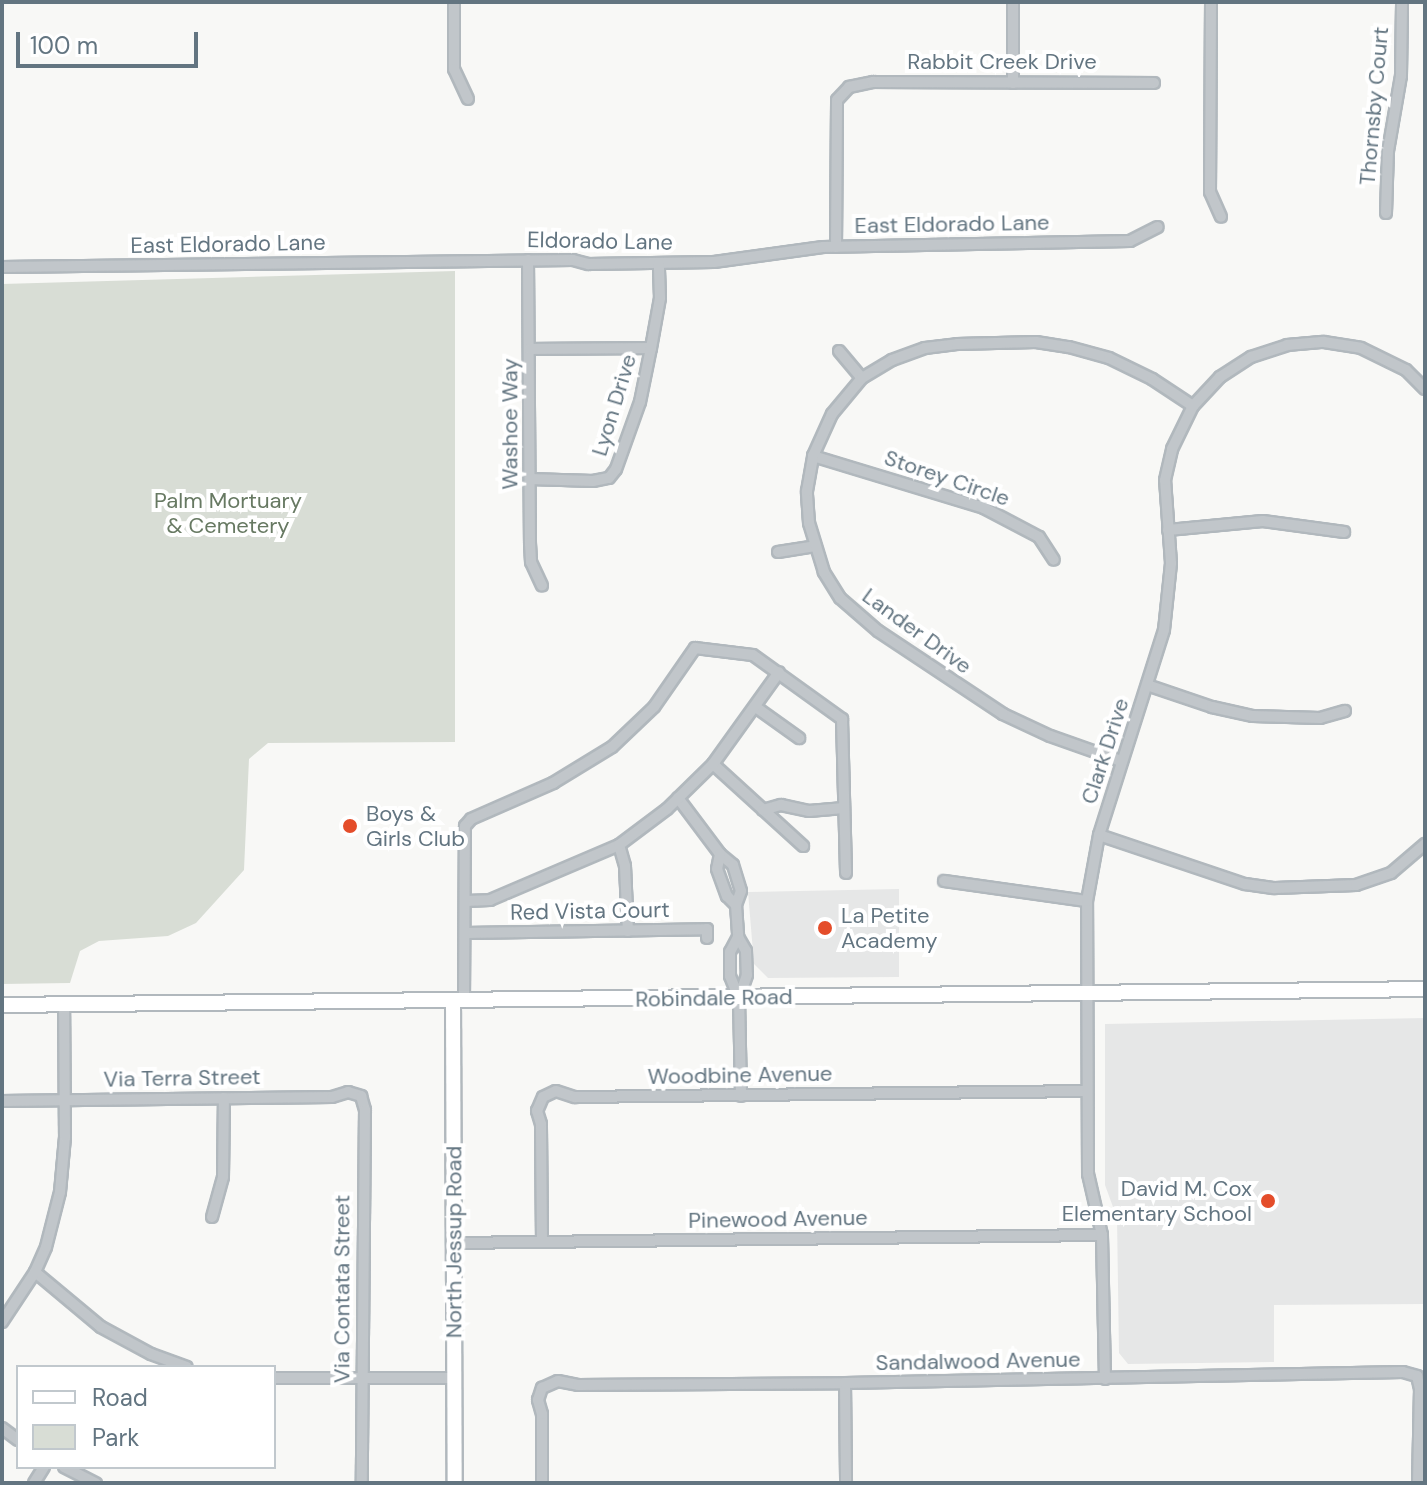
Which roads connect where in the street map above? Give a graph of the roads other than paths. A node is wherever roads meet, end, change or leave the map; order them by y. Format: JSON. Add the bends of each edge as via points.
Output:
{"nodes":[{"id":1,"x":454,"y":2,"type":"edge"},
{"id":2,"x":1013,"y":2,"type":"edge"},
{"id":3,"x":1211,"y":2,"type":"edge"},
{"id":4,"x":1402,"y":2,"type":"edge"},
{"id":5,"x":1013,"y":83,"type":"junction"},
{"id":6,"x":1154,"y":83,"type":"dead end"},
{"id":7,"x":468,"y":99,"type":"dead end"},
{"id":8,"x":1386,"y":213,"type":"dead end"},
{"id":9,"x":1221,"y":217,"type":"dead end"},
{"id":10,"x":1158,"y":227,"type":"dead end"},
{"id":11,"x":836,"y":247,"type":"junction"},
{"id":12,"x":744,"y":257,"type":"joint"},
{"id":13,"x":528,"y":260,"type":"junction"},
{"id":14,"x":454,"y":261,"type":"joint"},
{"id":15,"x":659,"y":263,"type":"junction"},
{"id":16,"x":2,"y":267,"type":"edge"},
{"id":17,"x":651,"y":348,"type":"junction"},
{"id":18,"x":530,"y":349,"type":"junction"},
{"id":19,"x":839,"y":351,"type":"dead end"},
{"id":20,"x":862,"y":378,"type":"junction"},
{"id":21,"x":1425,"y":389,"type":"edge"},
{"id":22,"x":1193,"y":406,"type":"junction"},
{"id":23,"x":813,"y":456,"type":"junction"},
{"id":24,"x":530,"y":479,"type":"junction"},
{"id":25,"x":1168,"y":530,"type":"junction"},
{"id":26,"x":1344,"y":532,"type":"dead end"},
{"id":27,"x":814,"y":546,"type":"junction"},
{"id":28,"x":778,"y":552,"type":"dead end"},
{"id":29,"x":1054,"y":560,"type":"dead end"},
{"id":30,"x":542,"y":586,"type":"dead end"},
{"id":31,"x":779,"y":672,"type":"junction"},
{"id":32,"x":1147,"y":685,"type":"junction"},
{"id":33,"x":757,"y":708,"type":"junction"},
{"id":34,"x":1345,"y":711,"type":"dead end"},
{"id":35,"x":799,"y":738,"type":"dead end"},
{"id":36,"x":1121,"y":761,"type":"junction"},
{"id":37,"x":713,"y":764,"type":"junction"},
{"id":38,"x":678,"y":798,"type":"junction"},
{"id":39,"x":844,"y":808,"type":"junction"},
{"id":40,"x":763,"y":810,"type":"junction"},
{"id":41,"x":1099,"y":835,"type":"junction"},
{"id":42,"x":619,"y":845,"type":"junction"},
{"id":43,"x":803,"y":846,"type":"dead end"},
{"id":44,"x":1422,"y":852,"type":"edge"},
{"id":45,"x":720,"y":854,"type":"junction"},
{"id":46,"x":846,"y":873,"type":"dead end"},
{"id":47,"x":944,"y":881,"type":"dead end"},
{"id":48,"x":465,"y":901,"type":"junction"},
{"id":49,"x":1087,"y":901,"type":"junction"},
{"id":50,"x":736,"y":905,"type":"junction"},
{"id":51,"x":628,"y":931,"type":"junction"},
{"id":52,"x":465,"y":933,"type":"junction"},
{"id":53,"x":738,"y":937,"type":"junction"},
{"id":54,"x":707,"y":938,"type":"dead end"},
{"id":55,"x":1425,"y":989,"type":"edge"},
{"id":56,"x":1086,"y":992,"type":"junction"},
{"id":57,"x":739,"y":998,"type":"junction"},
{"id":58,"x":458,"y":1001,"type":"junction"},
{"id":59,"x":64,"y":1004,"type":"junction"},
{"id":60,"x":2,"y":1005,"type":"edge"},
{"id":61,"x":1087,"y":1091,"type":"junction"},
{"id":62,"x":361,"y":1096,"type":"joint"},
{"id":63,"x":741,"y":1096,"type":"junction"},
{"id":64,"x":224,"y":1098,"type":"junction"},
{"id":65,"x":65,"y":1100,"type":"junction"},
{"id":66,"x":2,"y":1101,"type":"edge"},
{"id":67,"x":212,"y":1217,"type":"dead end"},
{"id":68,"x":1102,"y":1235,"type":"junction"},
{"id":69,"x":542,"y":1242,"type":"junction"},
{"id":70,"x":454,"y":1243,"type":"junction"},
{"id":71,"x":35,"y":1272,"type":"junction"},
{"id":72,"x":2,"y":1322,"type":"edge"},
{"id":73,"x":182,"y":1365,"type":"edge"},
{"id":74,"x":276,"y":1378,"type":"edge"},
{"id":75,"x":362,"y":1378,"type":"junction"},
{"id":76,"x":455,"y":1378,"type":"junction"},
{"id":77,"x":1105,"y":1379,"type":"junction"},
{"id":78,"x":845,"y":1383,"type":"junction"},
{"id":79,"x":68,"y":1469,"type":"edge"},
{"id":80,"x":96,"y":1483,"type":"edge"},
{"id":81,"x":362,"y":1483,"type":"edge"},
{"id":82,"x":455,"y":1483,"type":"edge"},
{"id":83,"x":542,"y":1483,"type":"edge"},
{"id":84,"x":846,"y":1483,"type":"edge"},
{"id":85,"x":1418,"y":1483,"type":"edge"}],
"edges":[{"from":1,"to":7,"type":"street","via":[[454,69]]},
{"from":2,"to":5,"type":"street"},
{"from":3,"to":9,"type":"street","via":[[1210,192]]},
{"from":4,"to":8,"type":"street","name":"Thornsby Court","via":[[1401,76],[1388,151]]},
{"from":5,"to":6,"type":"street","name":"Rabbit Creek Drive"},
{"from":5,"to":11,"type":"street","name":"Rabbit Creek Drive","via":[[873,82],[849,87],[837,100]]},
{"from":10,"to":11,"type":"street","name":"East Eldorado Lane","via":[[1130,241]]},
{"from":11,"to":12,"type":"street","name":"East Eldorado Lane"},
{"from":12,"to":15,"type":"street","name":"Eldorado Lane"},
{"from":13,"to":14,"type":"street","name":"Eldorado Lane"},
{"from":13,"to":15,"type":"street","name":"Eldorado Lane"},
{"from":13,"to":18,"type":"street","name":"Washoe Way"},
{"from":14,"to":16,"type":"street","name":"East Eldorado Lane"},
{"from":15,"to":17,"type":"street","name":"Lyon Drive","via":[[660,298]]},
{"from":17,"to":18,"type":"street"},
{"from":17,"to":24,"type":"street","name":"Lyon Drive","via":[[634,421],[609,478]]},
{"from":18,"to":24,"type":"street","name":"Washoe Way"},
{"from":19,"to":20,"type":"street"},
{"from":20,"to":22,"type":"street","name":"Lander Drive","via":[[925,348],[1036,342],[1109,358]]},
{"from":20,"to":23,"type":"street","name":"Lander Drive","via":[[832,414]]},
{"from":21,"to":22,"type":"street","name":"Clark Drive","via":[[1378,354],[1324,342],[1287,345],[1251,357],[1220,377]]},
{"from":22,"to":25,"type":"street","name":"Clark Drive","via":[[1172,449],[1165,480]]},
{"from":23,"to":27,"type":"street","name":"Lander Drive","via":[[807,491]]},
{"from":23,"to":29,"type":"street","name":"Storey Circle","via":[[984,508],[1039,537]]},
{"from":24,"to":30,"type":"street","name":"Washoe Way","via":[[531,562]]},
{"from":25,"to":26,"type":"street","via":[[1263,521]]},
{"from":25,"to":32,"type":"street","name":"Clark Drive","via":[[1169,597]]},
{"from":27,"to":28,"type":"street"},
{"from":27,"to":36,"type":"street","name":"Lander Drive","via":[[840,598],[878,631],[1003,714]]},
{"from":31,"to":33,"type":"street"},
{"from":31,"to":39,"type":"street","via":[[842,719]]},
{"from":31,"to":48,"type":"street","via":[[753,655],[695,648],[654,707],[612,747],[553,783],[471,819],[463,842]]},
{"from":32,"to":34,"type":"street","via":[[1253,716],[1320,718]]},
{"from":32,"to":36,"type":"street","name":"Clark Drive"},
{"from":33,"to":35,"type":"street"},
{"from":33,"to":37,"type":"street"},
{"from":36,"to":41,"type":"street","name":"Clark Drive"},
{"from":37,"to":38,"type":"street"},
{"from":37,"to":40,"type":"street"},
{"from":38,"to":42,"type":"street"},
{"from":38,"to":45,"type":"street"},
{"from":39,"to":40,"type":"street","via":[[809,811],[781,805]]},
{"from":39,"to":46,"type":"street"},
{"from":40,"to":43,"type":"street"},
{"from":41,"to":44,"type":"street","via":[[1245,884],[1275,888],[1356,885],[1391,873]]},
{"from":41,"to":49,"type":"street","name":"Clark Drive"},
{"from":42,"to":48,"type":"street","via":[[490,900]]},
{"from":42,"to":51,"type":"street"},
{"from":45,"to":50,"type":"street","via":[[717,869]]},
{"from":45,"to":50,"type":"street","via":[[738,877]]},
{"from":47,"to":49,"type":"street"},
{"from":48,"to":52,"type":"street"},
{"from":49,"to":56,"type":"street","name":"Clark Drive"},
{"from":50,"to":53,"type":"street"},
{"from":51,"to":52,"type":"street","name":"Red Vista Court"},
{"from":51,"to":54,"type":"street","name":"Red Vista Court","via":[[707,929]]},
{"from":52,"to":58,"type":"street"},
{"from":53,"to":57,"type":"street","via":[[746,951],[747,975]]},
{"from":53,"to":57,"type":"street","via":[[730,952],[730,976]]},
{"from":55,"to":56,"type":"street","name":"Robindale Road"},
{"from":56,"to":57,"type":"street","name":"Robindale Road"},
{"from":56,"to":61,"type":"street","name":"Clark Drive"},
{"from":57,"to":58,"type":"street","name":"Robindale Road"},
{"from":57,"to":63,"type":"street"},
{"from":58,"to":59,"type":"street","name":"Robindale Road"},
{"from":58,"to":70,"type":"street","name":"North Jessup Road"},
{"from":59,"to":60,"type":"street","name":"Robindale Road"},
{"from":59,"to":65,"type":"street"},
{"from":61,"to":63,"type":"street","name":"Woodbine Avenue"},
{"from":61,"to":68,"type":"street","name":"Clark Drive","via":[[1088,1174]]},
{"from":62,"to":64,"type":"street","name":"Via Terra Street","via":[[348,1092],[332,1097]]},
{"from":62,"to":75,"type":"street","name":"Via Contata Street"},
{"from":63,"to":69,"type":"street","name":"Woodbine Avenue","via":[[575,1097],[556,1091],[543,1097],[537,1111]]},
{"from":64,"to":65,"type":"street","name":"Via Terra Street"},
{"from":64,"to":67,"type":"street","via":[[223,1177]]},
{"from":65,"to":66,"type":"street","name":"Via Terra Street"},
{"from":65,"to":71,"type":"street","via":[[60,1192]]},
{"from":68,"to":69,"type":"street","name":"Pinewood Avenue"},
{"from":68,"to":77,"type":"street","name":"Clark Drive"},
{"from":69,"to":70,"type":"street","name":"Pinewood Avenue"},
{"from":70,"to":76,"type":"street","name":"North Jessup Road"},
{"from":71,"to":72,"type":"street"},
{"from":71,"to":73,"type":"street","via":[[101,1327]]},
{"from":74,"to":75,"type":"street"},
{"from":75,"to":76,"type":"street"},
{"from":75,"to":81,"type":"street","name":"Via Contata Street"},
{"from":76,"to":82,"type":"street","name":"North Jessup Road"},
{"from":77,"to":78,"type":"street","name":"Sandalwood Avenue"},
{"from":77,"to":85,"type":"street","name":"Sandalwood Avenue","via":[[1403,1372],[1417,1376]]},
{"from":78,"to":83,"type":"street","name":"Sandalwood Avenue","via":[[558,1381],[542,1388],[538,1400]]},
{"from":78,"to":84,"type":"street"},
{"from":79,"to":80,"type":"street"}]}
